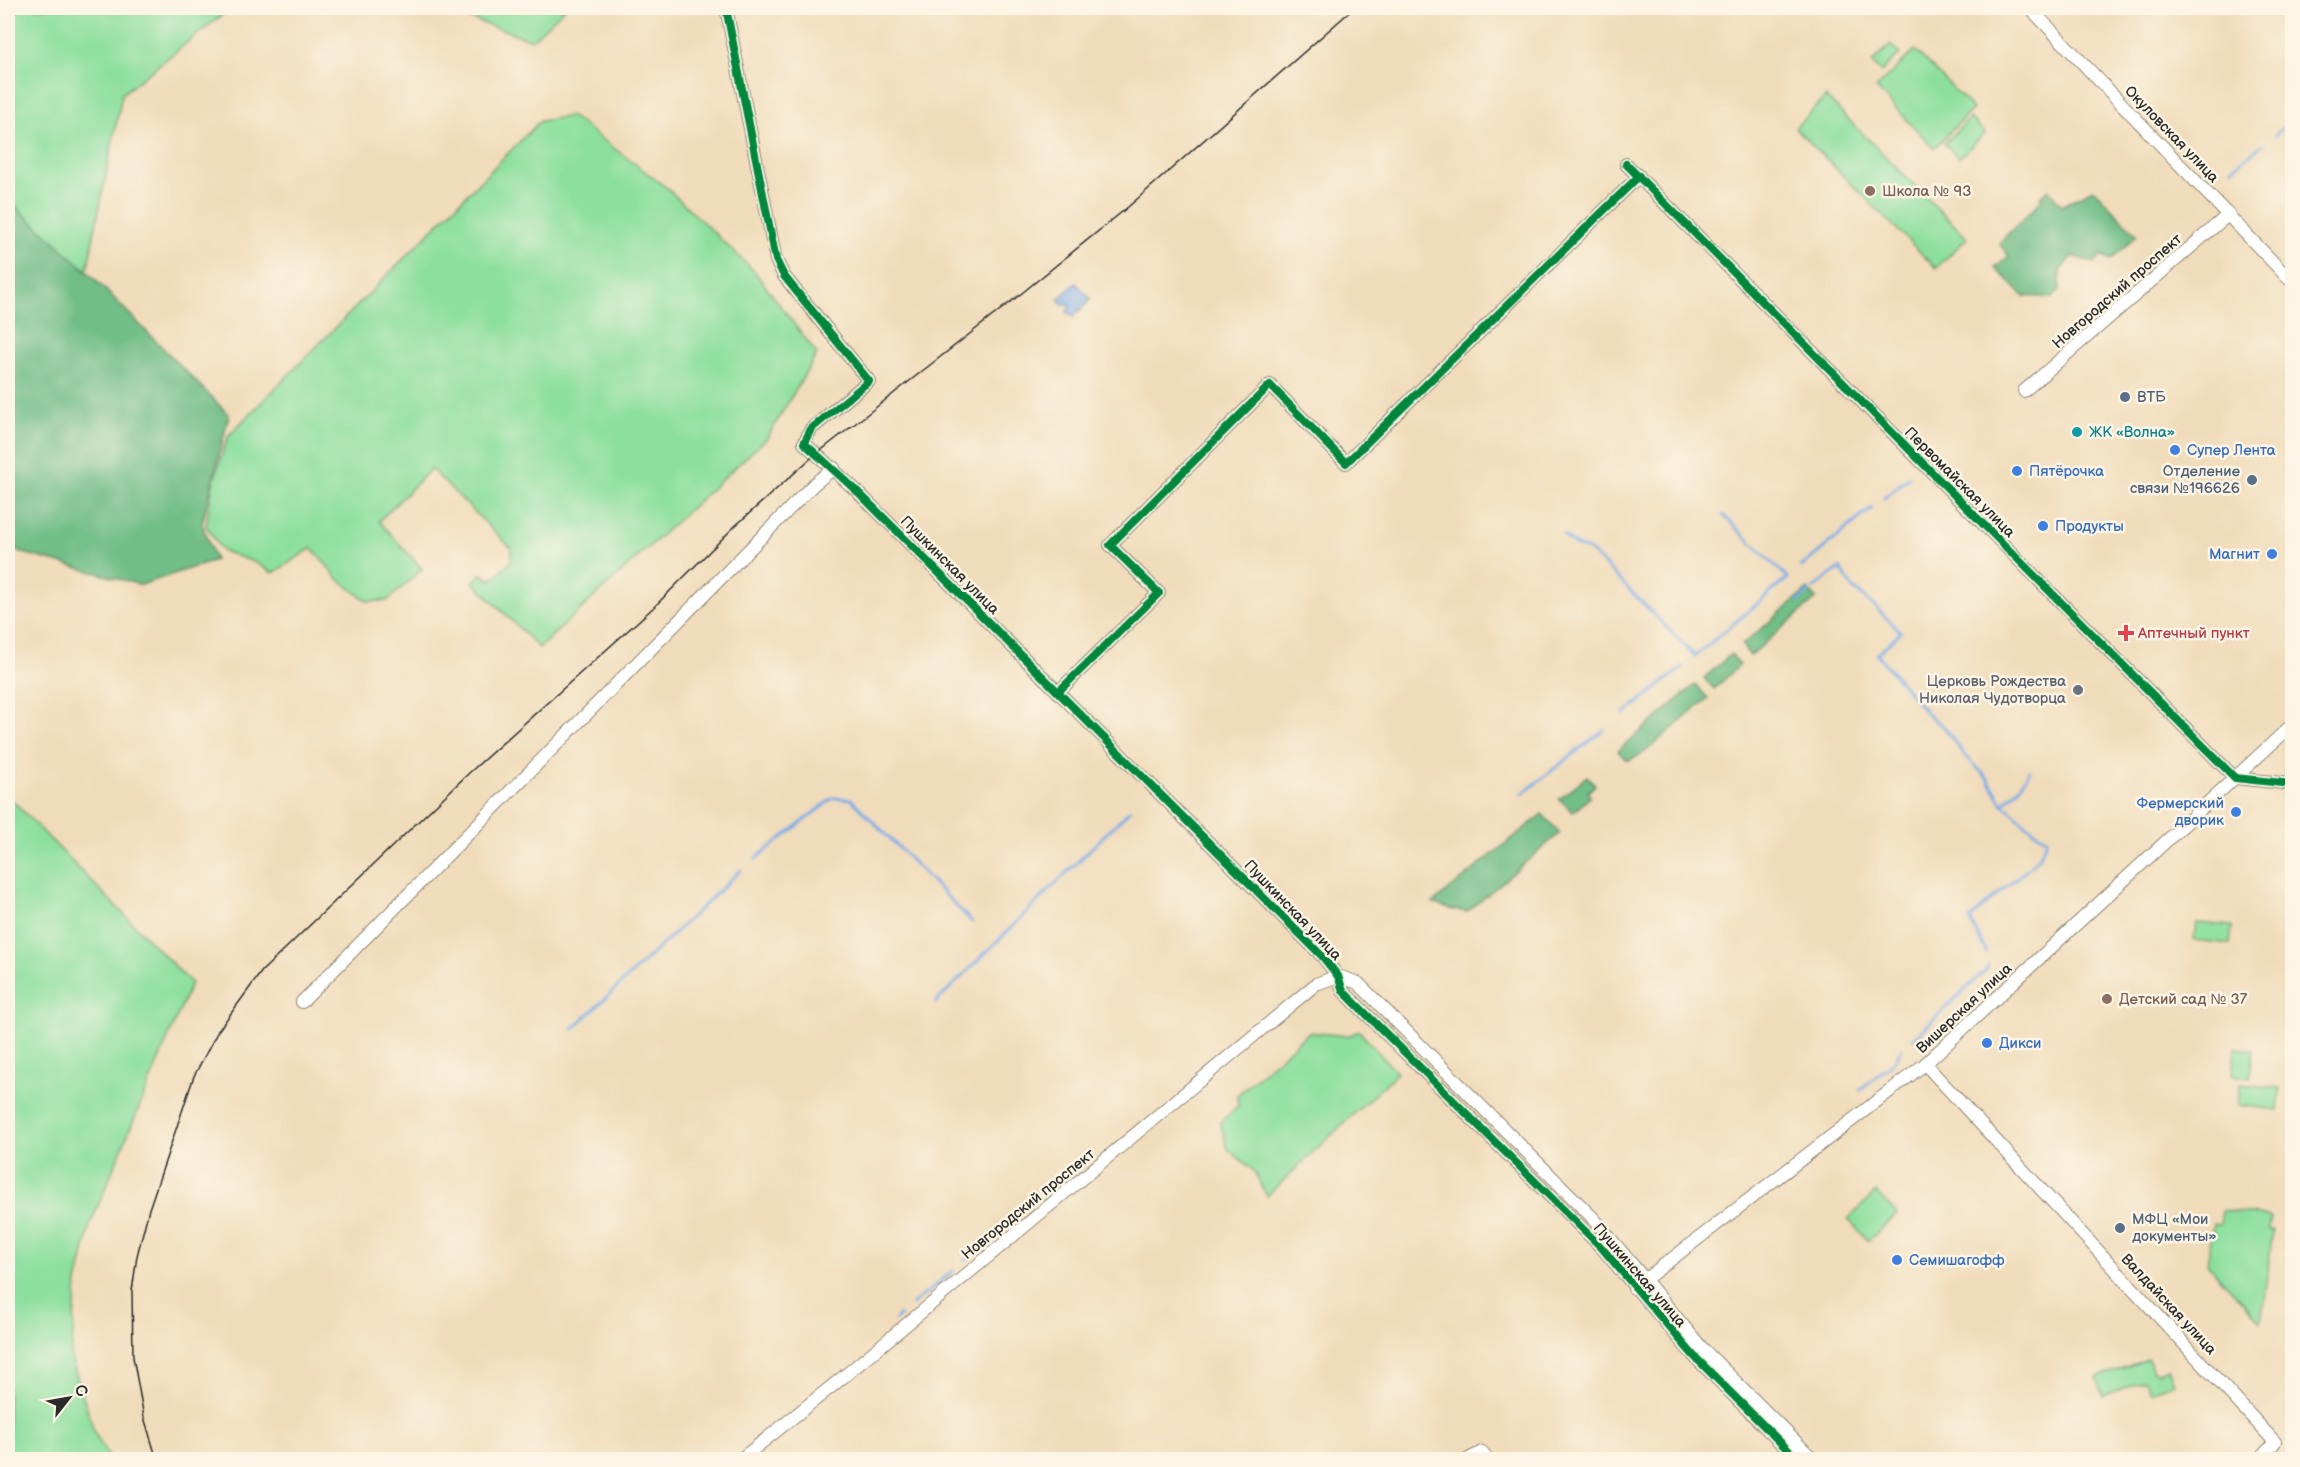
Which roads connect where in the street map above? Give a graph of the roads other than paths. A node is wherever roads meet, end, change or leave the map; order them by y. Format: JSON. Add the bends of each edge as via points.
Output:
{"nodes":[{"id":1,"x":726,"y":8,"type":"edge"},
{"id":2,"x":2030,"y":8,"type":"edge"},
{"id":3,"x":1626,"y":164,"type":"dead end"},
{"id":4,"x":1639,"y":176,"type":"junction"},
{"id":5,"x":2229,"y":214,"type":"junction"},
{"id":6,"x":2292,"y":282,"type":"edge"},
{"id":7,"x":2024,"y":391,"type":"dead end"},
{"id":8,"x":834,"y":468,"type":"junction"},
{"id":9,"x":1058,"y":692,"type":"junction"},
{"id":10,"x":2292,"y":725,"type":"edge"},
{"id":11,"x":2235,"y":778,"type":"junction"},
{"id":12,"x":2292,"y":784,"type":"edge"},
{"id":13,"x":1338,"y":976,"type":"junction"},
{"id":14,"x":302,"y":1002,"type":"dead end"},
{"id":15,"x":1925,"y":1064,"type":"junction"},
{"id":16,"x":1644,"y":1279,"type":"junction"},
{"id":17,"x":1634,"y":1288,"type":"junction"},
{"id":18,"x":740,"y":1460,"type":"edge"},
{"id":19,"x":1467,"y":1460,"type":"edge"},
{"id":20,"x":1489,"y":1460,"type":"edge"},
{"id":21,"x":1798,"y":1460,"type":"edge"},
{"id":22,"x":1814,"y":1460,"type":"edge"},
{"id":23,"x":2259,"y":1460,"type":"edge"}],
"edges":[{"from":1,"to":8,"type":"street","name":"Пушкинская улица","via":[[776,260],[784,276],[869,381],[811,429],[804,443]]},
{"from":2,"to":5,"type":"street","name":"Окуловская улица"},
{"from":3,"to":4,"type":"street","name":"Первомайская улица"},
{"from":4,"to":9,"type":"street","via":[[1346,463],[1270,385],[1110,545],[1159,593]]},
{"from":4,"to":11,"type":"street","name":"Первомайская улица"},
{"from":5,"to":6,"type":"street","name":"Окуловская улица"},
{"from":5,"to":7,"type":"street","name":"Новгородский проспект"},
{"from":8,"to":9,"type":"street","name":"Пушкинская улица"},
{"from":8,"to":14,"type":"street"},
{"from":9,"to":13,"type":"street","name":"Пушкинская улица"},
{"from":10,"to":11,"type":"street","name":"Вишерская улица"},
{"from":11,"to":12,"type":"street"},
{"from":11,"to":15,"type":"street","name":"Вишерская улица"},
{"from":13,"to":16,"type":"street","name":"Пушкинская улица","via":[[1358,983],[1595,1220]]},
{"from":13,"to":17,"type":"street","name":"Пушкинская улица","via":[[1343,991],[1600,1247]]},
{"from":13,"to":18,"type":"street","name":"Новгородский проспект","via":[[1316,984]]},
{"from":15,"to":16,"type":"street","name":"Вишерская улица"},
{"from":15,"to":23,"type":"street","name":"Валдайская улица","via":[[2275,1442]]},
{"from":16,"to":17,"type":"street","name":"Вишерская улица"},
{"from":16,"to":22,"type":"street","name":"Пушкинская улица","via":[[1702,1348]]},
{"from":17,"to":21,"type":"street","name":"Пушкинская улица","via":[[1693,1355]]},
{"from":19,"to":20,"type":"street","via":[[1482,1452]]}]}
